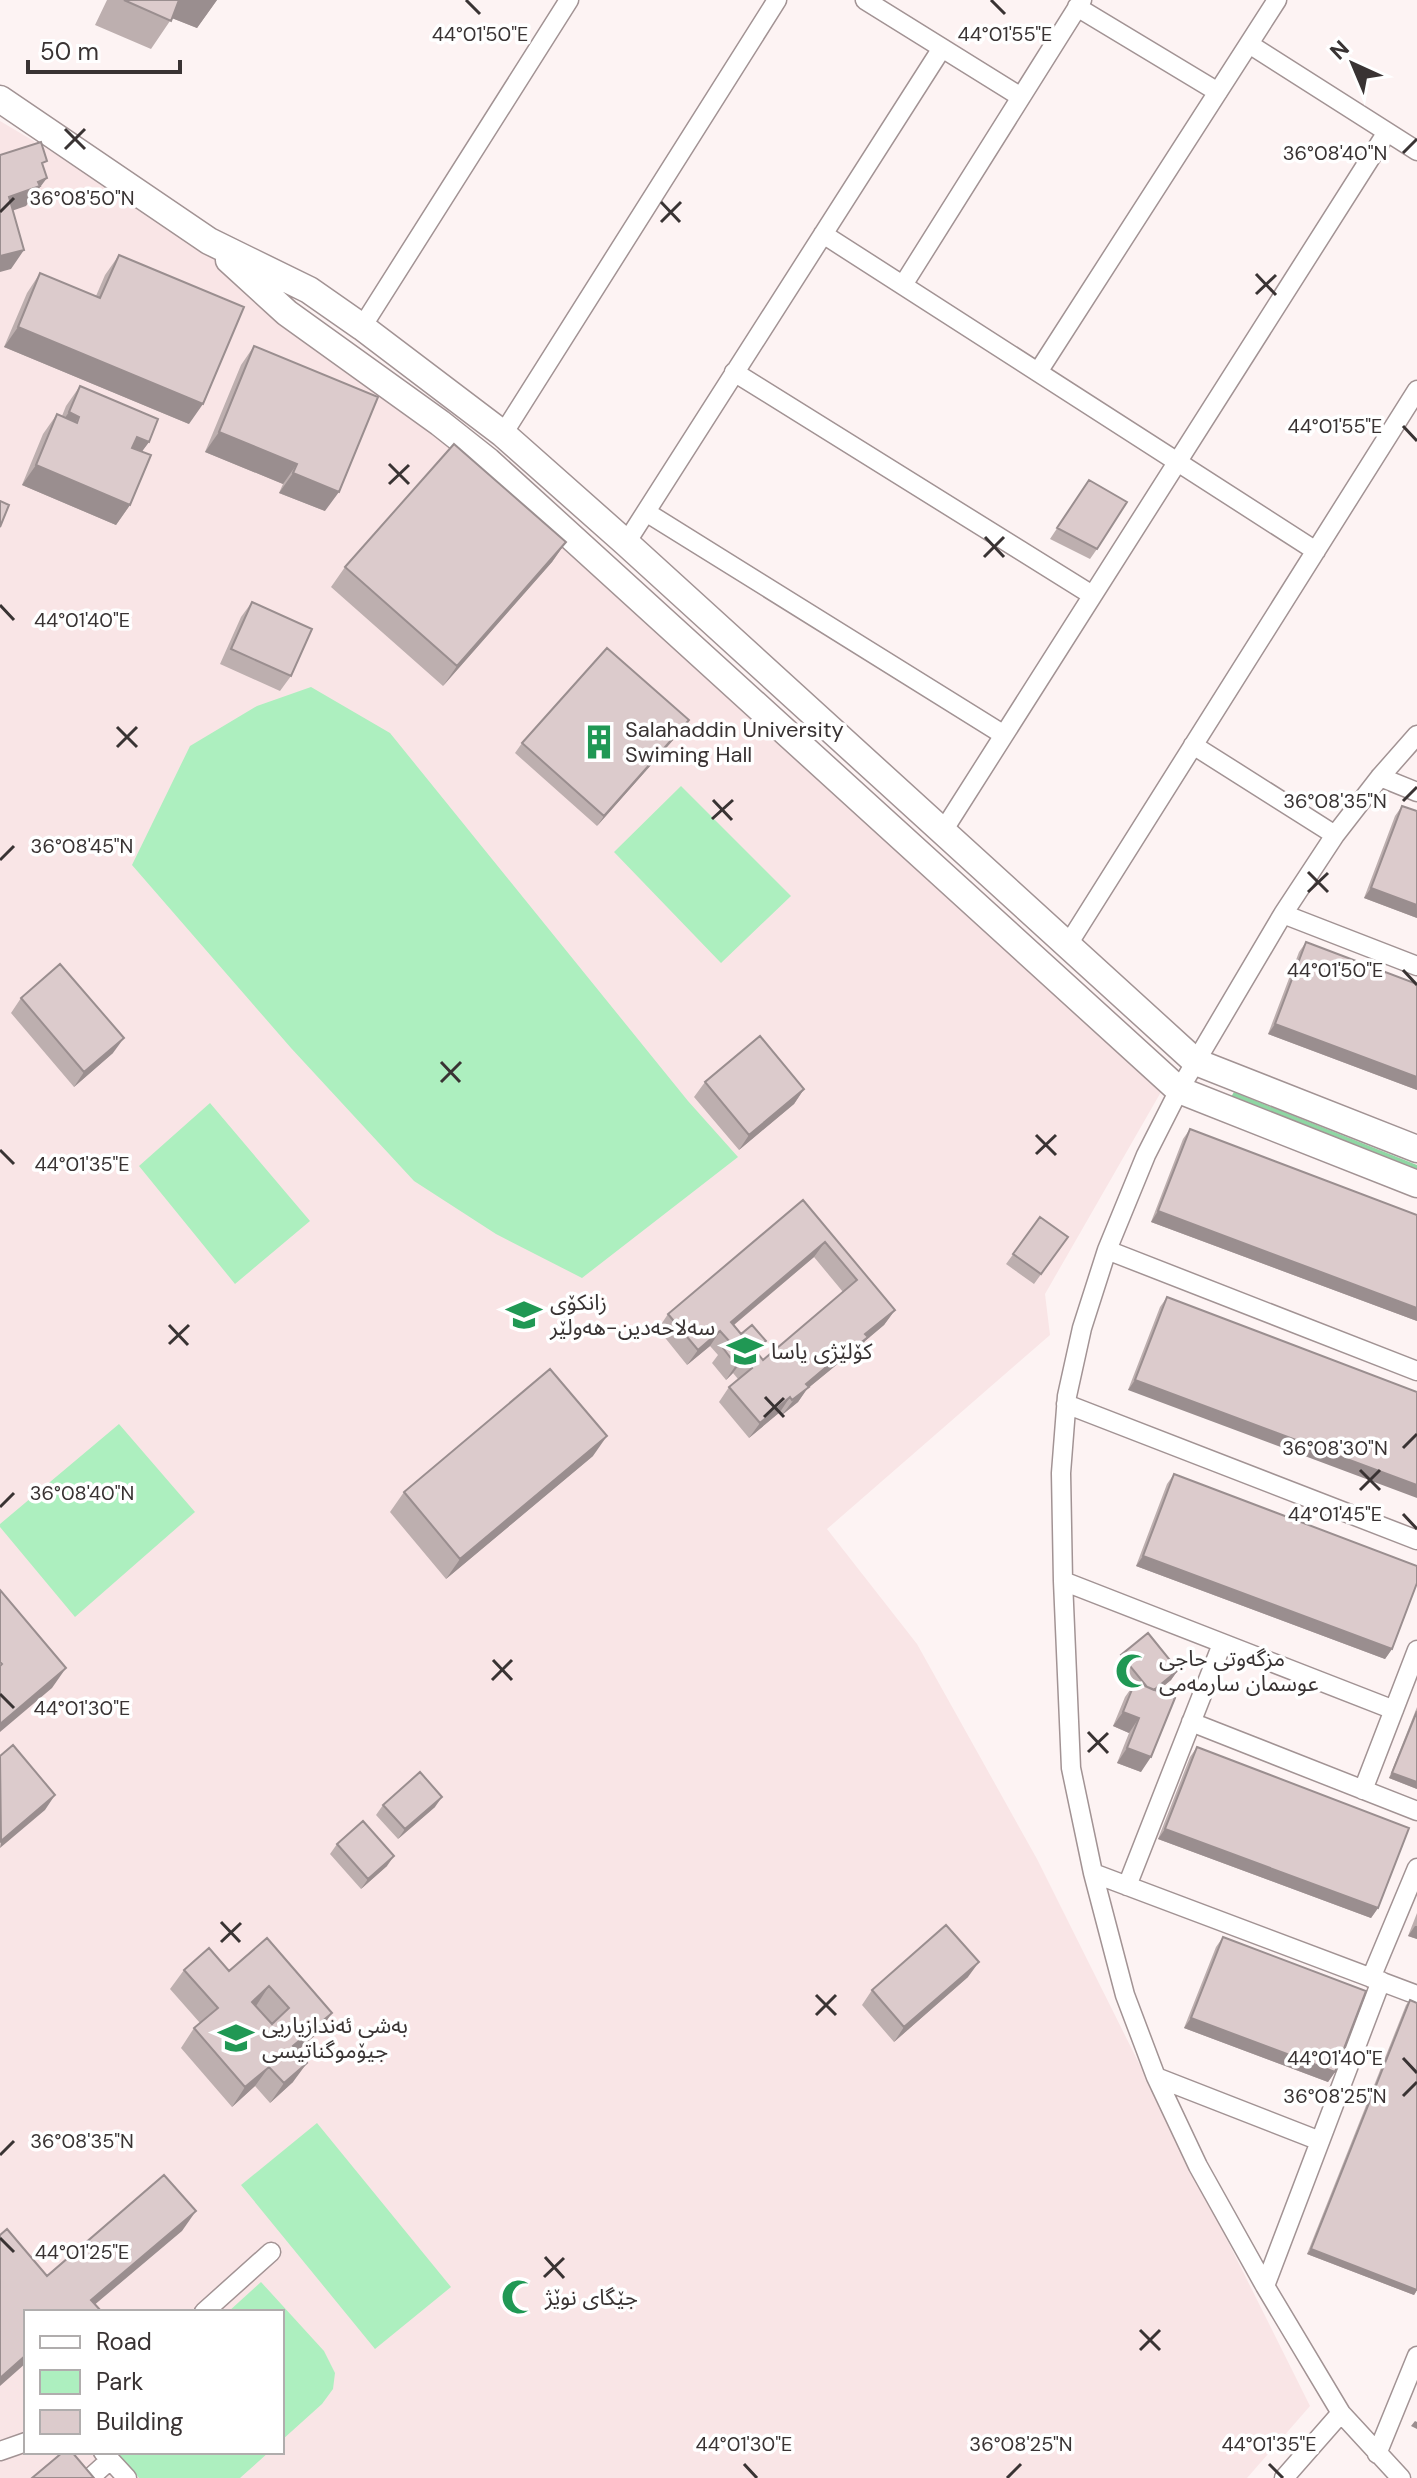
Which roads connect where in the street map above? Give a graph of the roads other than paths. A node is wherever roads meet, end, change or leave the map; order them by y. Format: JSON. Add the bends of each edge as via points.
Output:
{"nodes":[{"id":1,"x":569,"y":0,"type":"edge"},
{"id":2,"x":777,"y":0,"type":"edge"},
{"id":3,"x":865,"y":0,"type":"edge"},
{"id":4,"x":1277,"y":0,"type":"edge"},
{"id":5,"x":1080,"y":3,"type":"edge"},
{"id":6,"x":1249,"y":44,"type":"junction"},
{"id":7,"x":942,"y":48,"type":"junction"},
{"id":8,"x":1218,"y":92,"type":"junction"},
{"id":9,"x":1021,"y":97,"type":"junction"},
{"id":10,"x":0,"y":99,"type":"edge"},
{"id":11,"x":1387,"y":132,"type":"junction"},
{"id":12,"x":1417,"y":151,"type":"edge"},
{"id":13,"x":823,"y":234,"type":"junction"},
{"id":14,"x":209,"y":241,"type":"junction"},
{"id":15,"x":903,"y":285,"type":"junction"},
{"id":16,"x":362,"y":327,"type":"junction"},
{"id":17,"x":734,"y":372,"type":"junction"},
{"id":18,"x":1038,"y":372,"type":"junction"},
{"id":19,"x":1417,"y":390,"type":"edge"},
{"id":20,"x":1400,"y":417,"type":"junction"},
{"id":21,"x":1417,"y":428,"type":"edge"},
{"id":22,"x":503,"y":434,"type":"junction"},
{"id":23,"x":1177,"y":462,"type":"junction"},
{"id":24,"x":646,"y":512,"type":"junction"},
{"id":25,"x":626,"y":543,"type":"junction"},
{"id":26,"x":1316,"y":551,"type":"junction"},
{"id":27,"x":1092,"y":595,"type":"junction"},
{"id":28,"x":734,"y":641,"type":"junction"},
{"id":29,"x":711,"y":663,"type":"junction"},
{"id":30,"x":1417,"y":728,"type":"edge"},
{"id":31,"x":1004,"y":735,"type":"junction"},
{"id":32,"x":1412,"y":740,"type":"edge"},
{"id":33,"x":1193,"y":745,"type":"junction"},
{"id":34,"x":1380,"y":777,"type":"junction"},
{"id":35,"x":1417,"y":792,"type":"edge"},
{"id":36,"x":943,"y":831,"type":"junction"},
{"id":37,"x":1335,"y":835,"type":"junction"},
{"id":38,"x":1283,"y":914,"type":"junction"},
{"id":39,"x":1067,"y":946,"type":"junction"},
{"id":40,"x":1417,"y":966,"type":"edge"},
{"id":41,"x":1196,"y":1062,"type":"junction"},
{"id":42,"x":1179,"y":1090,"type":"junction"},
{"id":43,"x":1417,"y":1149,"type":"edge"},
{"id":44,"x":1417,"y":1184,"type":"edge"},
{"id":45,"x":1107,"y":1250,"type":"junction"},
{"id":46,"x":1417,"y":1371,"type":"edge"},
{"id":47,"x":1066,"y":1404,"type":"junction"},
{"id":48,"x":1417,"y":1540,"type":"edge"},
{"id":49,"x":1063,"y":1581,"type":"junction"},
{"id":50,"x":1222,"y":1644,"type":"junction"},
{"id":51,"x":1417,"y":1650,"type":"edge"},
{"id":52,"x":1394,"y":1710,"type":"junction"},
{"id":53,"x":1191,"y":1722,"type":"junction"},
{"id":54,"x":1363,"y":1790,"type":"junction"},
{"id":55,"x":1417,"y":1811,"type":"edge"},
{"id":56,"x":1417,"y":1868,"type":"edge"},
{"id":57,"x":1093,"y":1873,"type":"junction"},
{"id":58,"x":1127,"y":1886,"type":"junction"},
{"id":59,"x":1376,"y":1980,"type":"junction"},
{"id":60,"x":1417,"y":1995,"type":"edge"},
{"id":61,"x":1156,"y":2077,"type":"junction"},
{"id":62,"x":1320,"y":2141,"type":"junction"},
{"id":63,"x":271,"y":2252,"type":"dead end"},
{"id":64,"x":1265,"y":2286,"type":"junction"},
{"id":65,"x":206,"y":2310,"type":"edge"},
{"id":66,"x":1417,"y":2356,"type":"edge"},
{"id":67,"x":1341,"y":2413,"type":"junction"},
{"id":68,"x":24,"y":2443,"type":"edge"},
{"id":69,"x":0,"y":2451,"type":"edge"},
{"id":70,"x":1377,"y":2454,"type":"junction"},
{"id":71,"x":106,"y":2456,"type":"edge"},
{"id":72,"x":90,"y":2478,"type":"edge"},
{"id":73,"x":127,"y":2478,"type":"edge"},
{"id":74,"x":1284,"y":2478,"type":"edge"},
{"id":75,"x":1401,"y":2478,"type":"edge"}],
"edges":[{"from":1,"to":16,"type":"street"},
{"from":2,"to":22,"type":"street"},
{"from":3,"to":7,"type":"street"},
{"from":4,"to":6,"type":"street"},
{"from":5,"to":8,"type":"street"},
{"from":5,"to":9,"type":"street"},
{"from":6,"to":8,"type":"street"},
{"from":6,"to":11,"type":"street"},
{"from":7,"to":9,"type":"street"},
{"from":7,"to":13,"type":"street"},
{"from":8,"to":18,"type":"street"},
{"from":9,"to":15,"type":"street"},
{"from":10,"to":14,"type":"street"},
{"from":11,"to":12,"type":"street"},
{"from":11,"to":23,"type":"street"},
{"from":13,"to":15,"type":"street"},
{"from":13,"to":17,"type":"street"},
{"from":14,"to":16,"type":"street","via":[[309,290]]},
{"from":14,"to":29,"type":"street","via":[[287,313],[488,461]]},
{"from":15,"to":18,"type":"street"},
{"from":16,"to":22,"type":"street"},
{"from":17,"to":24,"type":"street"},
{"from":17,"to":27,"type":"street"},
{"from":18,"to":23,"type":"street"},
{"from":19,"to":20,"type":"street"},
{"from":20,"to":21,"type":"street"},
{"from":20,"to":26,"type":"street"},
{"from":22,"to":25,"type":"street"},
{"from":23,"to":26,"type":"street"},
{"from":23,"to":27,"type":"street"},
{"from":24,"to":25,"type":"street"},
{"from":24,"to":31,"type":"street"},
{"from":25,"to":28,"type":"street"},
{"from":26,"to":33,"type":"street"},
{"from":27,"to":31,"type":"street"},
{"from":28,"to":29,"type":"street"},
{"from":28,"to":36,"type":"street"},
{"from":29,"to":42,"type":"street"},
{"from":30,"to":32,"type":"street"},
{"from":31,"to":36,"type":"street"},
{"from":32,"to":34,"type":"street"},
{"from":33,"to":37,"type":"street"},
{"from":33,"to":39,"type":"street"},
{"from":34,"to":35,"type":"street"},
{"from":34,"to":37,"type":"street"},
{"from":36,"to":39,"type":"street"},
{"from":37,"to":38,"type":"street"},
{"from":38,"to":40,"type":"street"},
{"from":38,"to":41,"type":"street"},
{"from":39,"to":41,"type":"street"},
{"from":41,"to":42,"type":"street"},
{"from":41,"to":43,"type":"street"},
{"from":42,"to":44,"type":"street"},
{"from":42,"to":45,"type":"street"},
{"from":45,"to":46,"type":"street"},
{"from":45,"to":47,"type":"street","via":[[1082,1328]]},
{"from":47,"to":48,"type":"street"},
{"from":47,"to":49,"type":"street"},
{"from":49,"to":50,"type":"street"},
{"from":49,"to":57,"type":"street","via":[[1071,1768]]},
{"from":50,"to":52,"type":"street"},
{"from":50,"to":53,"type":"street"},
{"from":51,"to":52,"type":"street"},
{"from":52,"to":54,"type":"street"},
{"from":53,"to":54,"type":"street"},
{"from":53,"to":58,"type":"street"},
{"from":54,"to":55,"type":"street"},
{"from":56,"to":59,"type":"street"},
{"from":57,"to":58,"type":"street"},
{"from":57,"to":61,"type":"street","via":[[1125,1995]]},
{"from":58,"to":59,"type":"street"},
{"from":59,"to":60,"type":"street"},
{"from":59,"to":62,"type":"street"},
{"from":61,"to":62,"type":"street"},
{"from":61,"to":64,"type":"street"},
{"from":62,"to":64,"type":"street"},
{"from":63,"to":65,"type":"street"},
{"from":64,"to":67,"type":"street"},
{"from":66,"to":70,"type":"street"},
{"from":67,"to":70,"type":"street"},
{"from":67,"to":74,"type":"street"},
{"from":68,"to":69,"type":"street"},
{"from":70,"to":75,"type":"street"},
{"from":71,"to":72,"type":"street"},
{"from":71,"to":73,"type":"street"}]}
